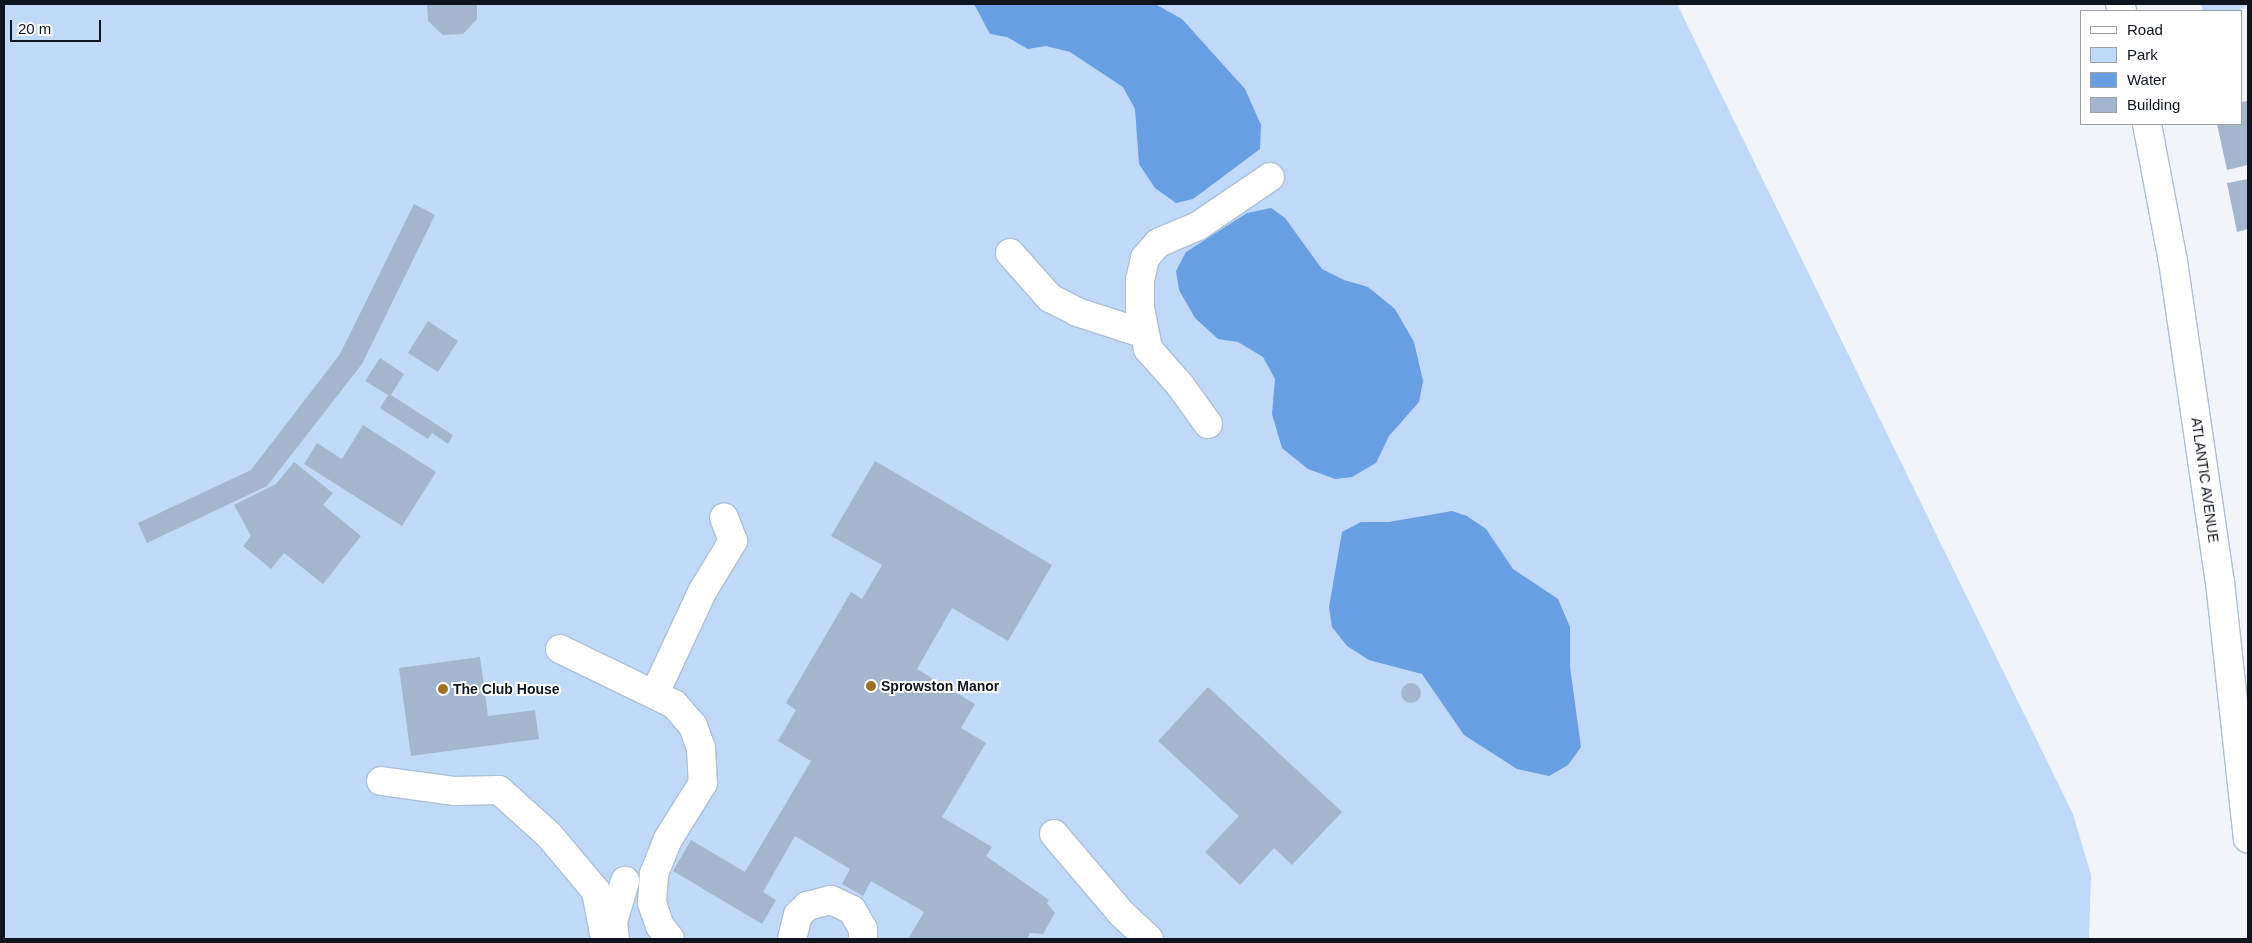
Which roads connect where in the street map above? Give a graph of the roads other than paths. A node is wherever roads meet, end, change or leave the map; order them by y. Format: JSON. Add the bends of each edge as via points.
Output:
{"nodes":[{"id":1,"x":2147,"y":125,"type":"edge"},
{"id":2,"x":1270,"y":177,"type":"dead end"},
{"id":3,"x":1010,"y":253,"type":"dead end"},
{"id":4,"x":1145,"y":334,"type":"junction"},
{"id":5,"x":1208,"y":424,"type":"dead end"},
{"id":6,"x":724,"y":518,"type":"dead end"},
{"id":7,"x":560,"y":649,"type":"dead end"},
{"id":8,"x":655,"y":693,"type":"junction"},
{"id":9,"x":380,"y":781,"type":"dead end"},
{"id":10,"x":1054,"y":834,"type":"dead end"},
{"id":11,"x":2248,"y":838,"type":"edge"},
{"id":12,"x":625,"y":880,"type":"dead end"},
{"id":13,"x":605,"y":939,"type":"edge"},
{"id":14,"x":614,"y":939,"type":"edge"},
{"id":15,"x":670,"y":939,"type":"edge"},
{"id":16,"x":792,"y":939,"type":"edge"},
{"id":17,"x":863,"y":939,"type":"edge"},
{"id":18,"x":1149,"y":939,"type":"edge"}],
"edges":[{"from":1,"to":11,"type":"street","name":"ATLANTIC AVENUE","via":[[2173,261],[2219,572]]},
{"from":2,"to":4,"type":"street","via":[[1198,226],[1158,242],[1145,258],[1140,280],[1140,308]]},
{"from":3,"to":4,"type":"street","via":[[1050,298],[1077,312]]},
{"from":4,"to":5,"type":"street","via":[[1148,349]]},
{"from":6,"to":8,"type":"street","via":[[732,541],[702,592]]},
{"from":7,"to":8,"type":"street"},
{"from":8,"to":15,"type":"street","via":[[674,704],[693,726],[701,748],[702,784],[668,839],[654,874],[652,903],[660,926]]},
{"from":9,"to":13,"type":"street","via":[[455,791],[499,790],[549,835],[596,891]]},
{"from":10,"to":18,"type":"street","via":[[1120,913]]},
{"from":12,"to":14,"type":"street","via":[[613,922]]},
{"from":16,"to":17,"type":"street","via":[[798,915],[812,904],[831,900],[852,910],[861,924]]}]}
